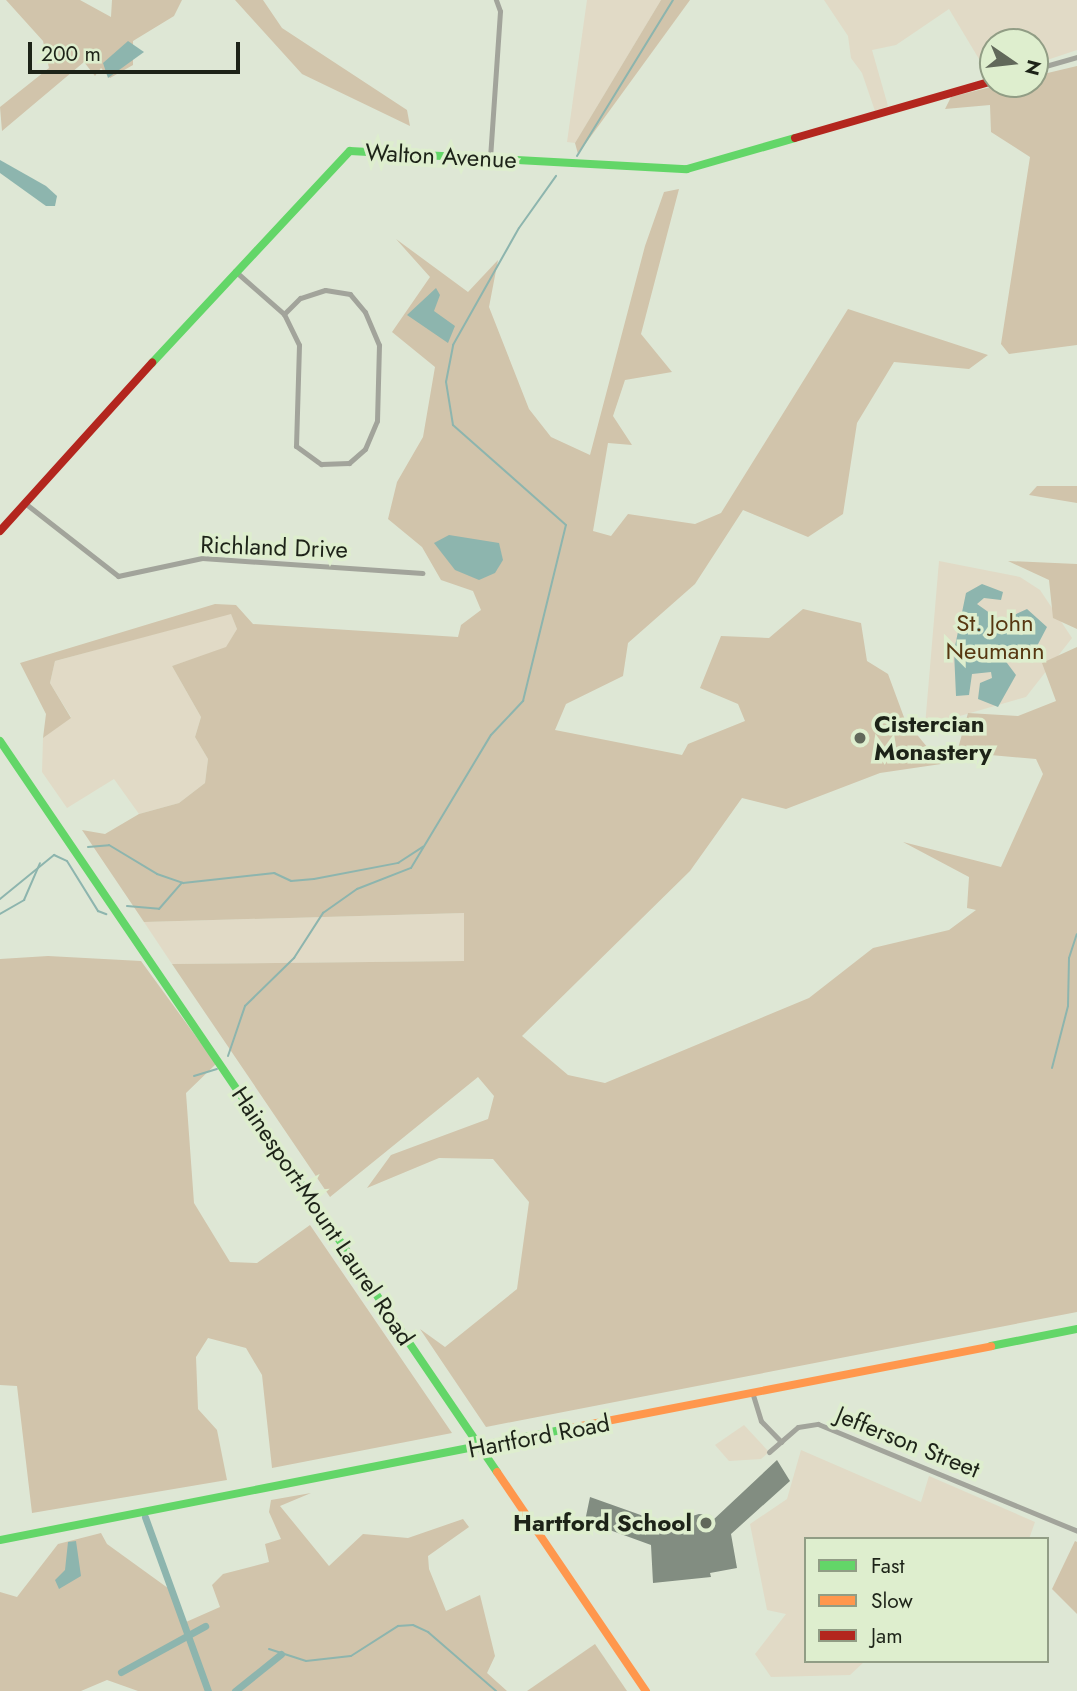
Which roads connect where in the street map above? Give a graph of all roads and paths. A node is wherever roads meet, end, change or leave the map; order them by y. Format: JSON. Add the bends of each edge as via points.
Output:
{"nodes":[{"id":1,"x":496,"y":0,"type":"edge"},
{"id":2,"x":1077,"y":57,"type":"edge"},
{"id":3,"x":1049,"y":65,"type":"edge"},
{"id":4,"x":979,"y":85,"type":"edge"},
{"id":5,"x":490,"y":158,"type":"junction"},
{"id":6,"x":235,"y":271,"type":"junction"},
{"id":7,"x":284,"y":314,"type":"junction"},
{"id":8,"x":26,"y":503,"type":"junction"},
{"id":9,"x":0,"y":531,"type":"edge"},
{"id":10,"x":422,"y":573,"type":"dead end"},
{"id":11,"x":0,"y":741,"type":"edge"},
{"id":12,"x":1077,"y":1329,"type":"edge"},
{"id":13,"x":753,"y":1395,"type":"junction"},
{"id":14,"x":781,"y":1442,"type":"junction"},
{"id":15,"x":482,"y":1448,"type":"junction"},
{"id":16,"x":769,"y":1452,"type":"dead end"},
{"id":17,"x":1077,"y":1531,"type":"edge"},
{"id":18,"x":0,"y":1540,"type":"edge"},
{"id":19,"x":646,"y":1691,"type":"edge"}],
"edges":[{"from":1,"to":5,"type":"street","via":[[500,11]]},
{"from":2,"to":3,"type":"street"},
{"from":4,"to":5,"type":"street","name":"Walton Avenue","via":[[702,167]]},
{"from":5,"to":6,"type":"street","name":"Walton Avenue","via":[[370,148],[350,152]]},
{"from":6,"to":7,"type":"street"},
{"from":6,"to":8,"type":"street","name":"Walton Avenue"},
{"from":7,"to":7,"type":"street","via":[[299,345],[296,446],[321,464],[349,463],[365,449],[377,421],[379,345],[365,312],[351,294],[325,290],[300,298]]},
{"from":8,"to":9,"type":"street","name":"Walton Avenue"},
{"from":8,"to":10,"type":"street","name":"Richland Drive","via":[[118,576],[202,558]]},
{"from":11,"to":15,"type":"street","name":"Hainesport-Mount Laurel Road"},
{"from":12,"to":13,"type":"street","name":"Hartford Road"},
{"from":13,"to":14,"type":"street","via":[[761,1420]]},
{"from":13,"to":15,"type":"street","name":"Hartford Road"},
{"from":14,"to":16,"type":"street","name":"Jefferson Street"},
{"from":14,"to":17,"type":"street","name":"Jefferson Street","via":[[803,1425],[825,1426]]},
{"from":15,"to":18,"type":"street","name":"Hartford Road"},
{"from":15,"to":19,"type":"street","name":"Hainesport-Mount Laurel Road"}]}
